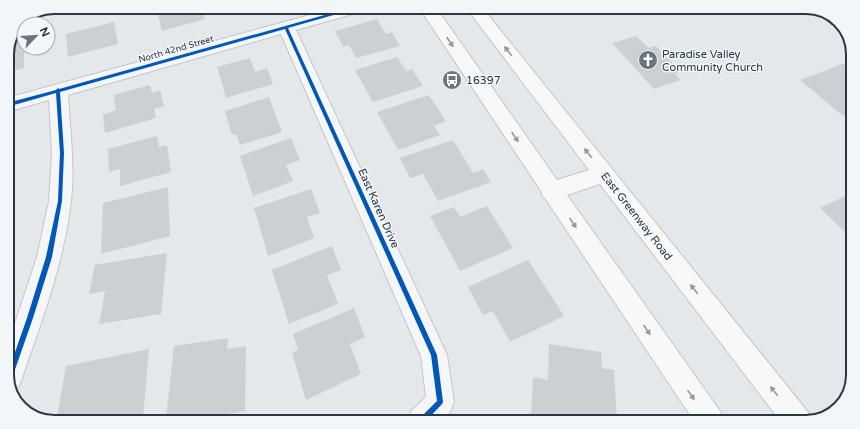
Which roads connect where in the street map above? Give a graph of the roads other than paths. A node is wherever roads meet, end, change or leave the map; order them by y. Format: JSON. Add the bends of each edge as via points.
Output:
{"nodes":[{"id":1,"x":332,"y":14,"type":"edge"},
{"id":2,"x":431,"y":14,"type":"edge"},
{"id":3,"x":479,"y":14,"type":"edge"},
{"id":4,"x":286,"y":27,"type":"junction"},
{"id":5,"x":58,"y":90,"type":"junction"},
{"id":6,"x":14,"y":103,"type":"edge"},
{"id":7,"x":604,"y":174,"type":"junction"},
{"id":8,"x":551,"y":191,"type":"junction"},
{"id":9,"x":14,"y":364,"type":"edge"},
{"id":10,"x":431,"y":411,"type":"edge"},
{"id":11,"x":706,"y":415,"type":"edge"},
{"id":12,"x":793,"y":415,"type":"edge"}],
"edges":[{"from":1,"to":4,"type":"street","name":"North 42nd Street"},
{"from":2,"to":8,"type":"main road","one_way":true},
{"from":7,"to":3,"type":"main road","name":"East Greenway Road","one_way":true},
{"from":4,"to":5,"type":"street","name":"North 42nd Street"},
{"from":4,"to":10,"type":"street","name":"East Karen Drive","via":[[434,355]]},
{"from":5,"to":6,"type":"street","name":"North 42nd Street"},
{"from":5,"to":9,"type":"street","via":[[62,153],[60,201],[49,257]]},
{"from":7,"to":8,"type":"main road"},
{"from":12,"to":7,"type":"main road","name":"East Greenway Road","one_way":true},
{"from":8,"to":11,"type":"main road","one_way":true}]}
